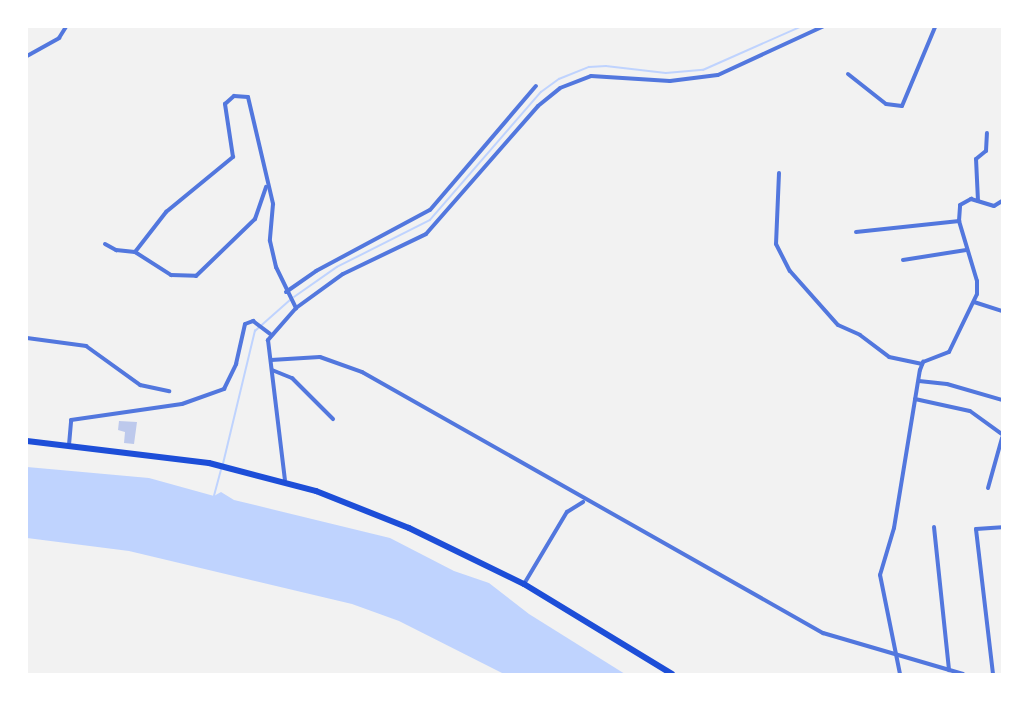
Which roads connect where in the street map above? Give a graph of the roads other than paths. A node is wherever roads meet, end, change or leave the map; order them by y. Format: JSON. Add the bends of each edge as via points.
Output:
{"nodes":[{"id":1,"x":66,"y":27,"type":"edge"},
{"id":2,"x":822,"y":27,"type":"edge"},
{"id":3,"x":935,"y":27,"type":"edge"},
{"id":4,"x":27,"y":56,"type":"edge"},
{"id":5,"x":848,"y":74,"type":"dead end"},
{"id":6,"x":536,"y":86,"type":"dead end"},
{"id":7,"x":987,"y":133,"type":"dead end"},
{"id":8,"x":779,"y":173,"type":"dead end"},
{"id":9,"x":266,"y":187,"type":"junction"},
{"id":10,"x":978,"y":201,"type":"junction"},
{"id":11,"x":1002,"y":201,"type":"edge"},
{"id":12,"x":959,"y":221,"type":"junction"},
{"id":13,"x":856,"y":232,"type":"dead end"},
{"id":14,"x":105,"y":244,"type":"dead end"},
{"id":15,"x":966,"y":250,"type":"junction"},
{"id":16,"x":135,"y":252,"type":"junction"},
{"id":17,"x":903,"y":260,"type":"dead end"},
{"id":18,"x":287,"y":293,"type":"junction"},
{"id":19,"x":974,"y":302,"type":"junction"},
{"id":20,"x":296,"y":308,"type":"junction"},
{"id":21,"x":1002,"y":311,"type":"edge"},
{"id":22,"x":271,"y":334,"type":"junction"},
{"id":23,"x":27,"y":338,"type":"edge"},
{"id":24,"x":271,"y":360,"type":"junction"},
{"id":25,"x":922,"y":364,"type":"junction"},
{"id":26,"x":272,"y":370,"type":"junction"},
{"id":27,"x":918,"y":381,"type":"junction"},
{"id":28,"x":169,"y":391,"type":"dead end"},
{"id":29,"x":915,"y":399,"type":"junction"},
{"id":30,"x":1002,"y":400,"type":"edge"},
{"id":31,"x":333,"y":419,"type":"dead end"},
{"id":32,"x":1002,"y":436,"type":"edge"},
{"id":33,"x":27,"y":441,"type":"edge"},
{"id":34,"x":69,"y":445,"type":"junction"},
{"id":35,"x":285,"y":480,"type":"junction"},
{"id":36,"x":988,"y":488,"type":"dead end"},
{"id":37,"x":584,"y":501,"type":"junction"},
{"id":38,"x":934,"y":527,"type":"dead end"},
{"id":39,"x":1002,"y":527,"type":"edge"},
{"id":40,"x":524,"y":584,"type":"junction"},
{"id":41,"x":898,"y":656,"type":"junction"},
{"id":42,"x":949,"y":670,"type":"junction"},
{"id":43,"x":672,"y":674,"type":"edge"},
{"id":44,"x":900,"y":674,"type":"edge"},
{"id":45,"x":963,"y":674,"type":"edge"},
{"id":46,"x":993,"y":674,"type":"edge"}],
"edges":[{"from":1,"to":4,"type":"street","via":[[59,38]]},
{"from":2,"to":20,"type":"street","via":[[718,75],[670,81],[591,76],[560,88],[538,106],[426,234],[343,274]]},
{"from":3,"to":5,"type":"street","via":[[902,106],[886,104]]},
{"from":6,"to":18,"type":"street","via":[[430,210],[316,271]]},
{"from":7,"to":10,"type":"street","via":[[986,151],[976,159]]},
{"from":8,"to":25,"type":"street","via":[[776,244],[790,271],[838,325],[865,338],[889,357]]},
{"from":9,"to":16,"type":"street","via":[[255,219],[196,276],[171,275]]},
{"from":9,"to":16,"type":"street","via":[[252,107],[248,97],[234,96],[225,104],[233,157],[166,212]]},
{"from":9,"to":18,"type":"street","via":[[273,204],[273,254]]},
{"from":10,"to":11,"type":"street","via":[[991,206]]},
{"from":10,"to":12,"type":"street","via":[[962,202]]},
{"from":12,"to":13,"type":"street"},
{"from":12,"to":15,"type":"street"},
{"from":14,"to":16,"type":"street"},
{"from":15,"to":17,"type":"street"},
{"from":15,"to":19,"type":"street","via":[[977,281]]},
{"from":18,"to":20,"type":"street"},
{"from":19,"to":21,"type":"street"},
{"from":19,"to":25,"type":"street","via":[[950,352]]},
{"from":20,"to":22,"type":"street"},
{"from":22,"to":24,"type":"street"},
{"from":22,"to":34,"type":"street","via":[[253,321],[245,324],[236,364],[224,389],[182,404],[71,420]]},
{"from":23,"to":28,"type":"street","via":[[86,346],[140,385]]},
{"from":24,"to":26,"type":"street"},
{"from":24,"to":37,"type":"street","via":[[320,357],[362,372]]},
{"from":25,"to":27,"type":"street"},
{"from":26,"to":31,"type":"street","via":[[292,378]]},
{"from":26,"to":35,"type":"street"},
{"from":27,"to":29,"type":"street"},
{"from":27,"to":30,"type":"street","via":[[946,384]]},
{"from":29,"to":32,"type":"street","via":[[970,411]]},
{"from":29,"to":41,"type":"street","via":[[894,528],[880,574]]},
{"from":32,"to":36,"type":"street"},
{"from":33,"to":34,"type":"main road"},
{"from":34,"to":35,"type":"main road","via":[[209,463]]},
{"from":35,"to":40,"type":"main road","via":[[409,528]]},
{"from":37,"to":40,"type":"street","via":[[567,512]]},
{"from":37,"to":41,"type":"street","via":[[823,633]]},
{"from":38,"to":42,"type":"street"},
{"from":39,"to":46,"type":"street","via":[[976,529]]},
{"from":40,"to":43,"type":"main road"},
{"from":41,"to":42,"type":"street"},
{"from":41,"to":44,"type":"street"},
{"from":42,"to":45,"type":"street"}]}
